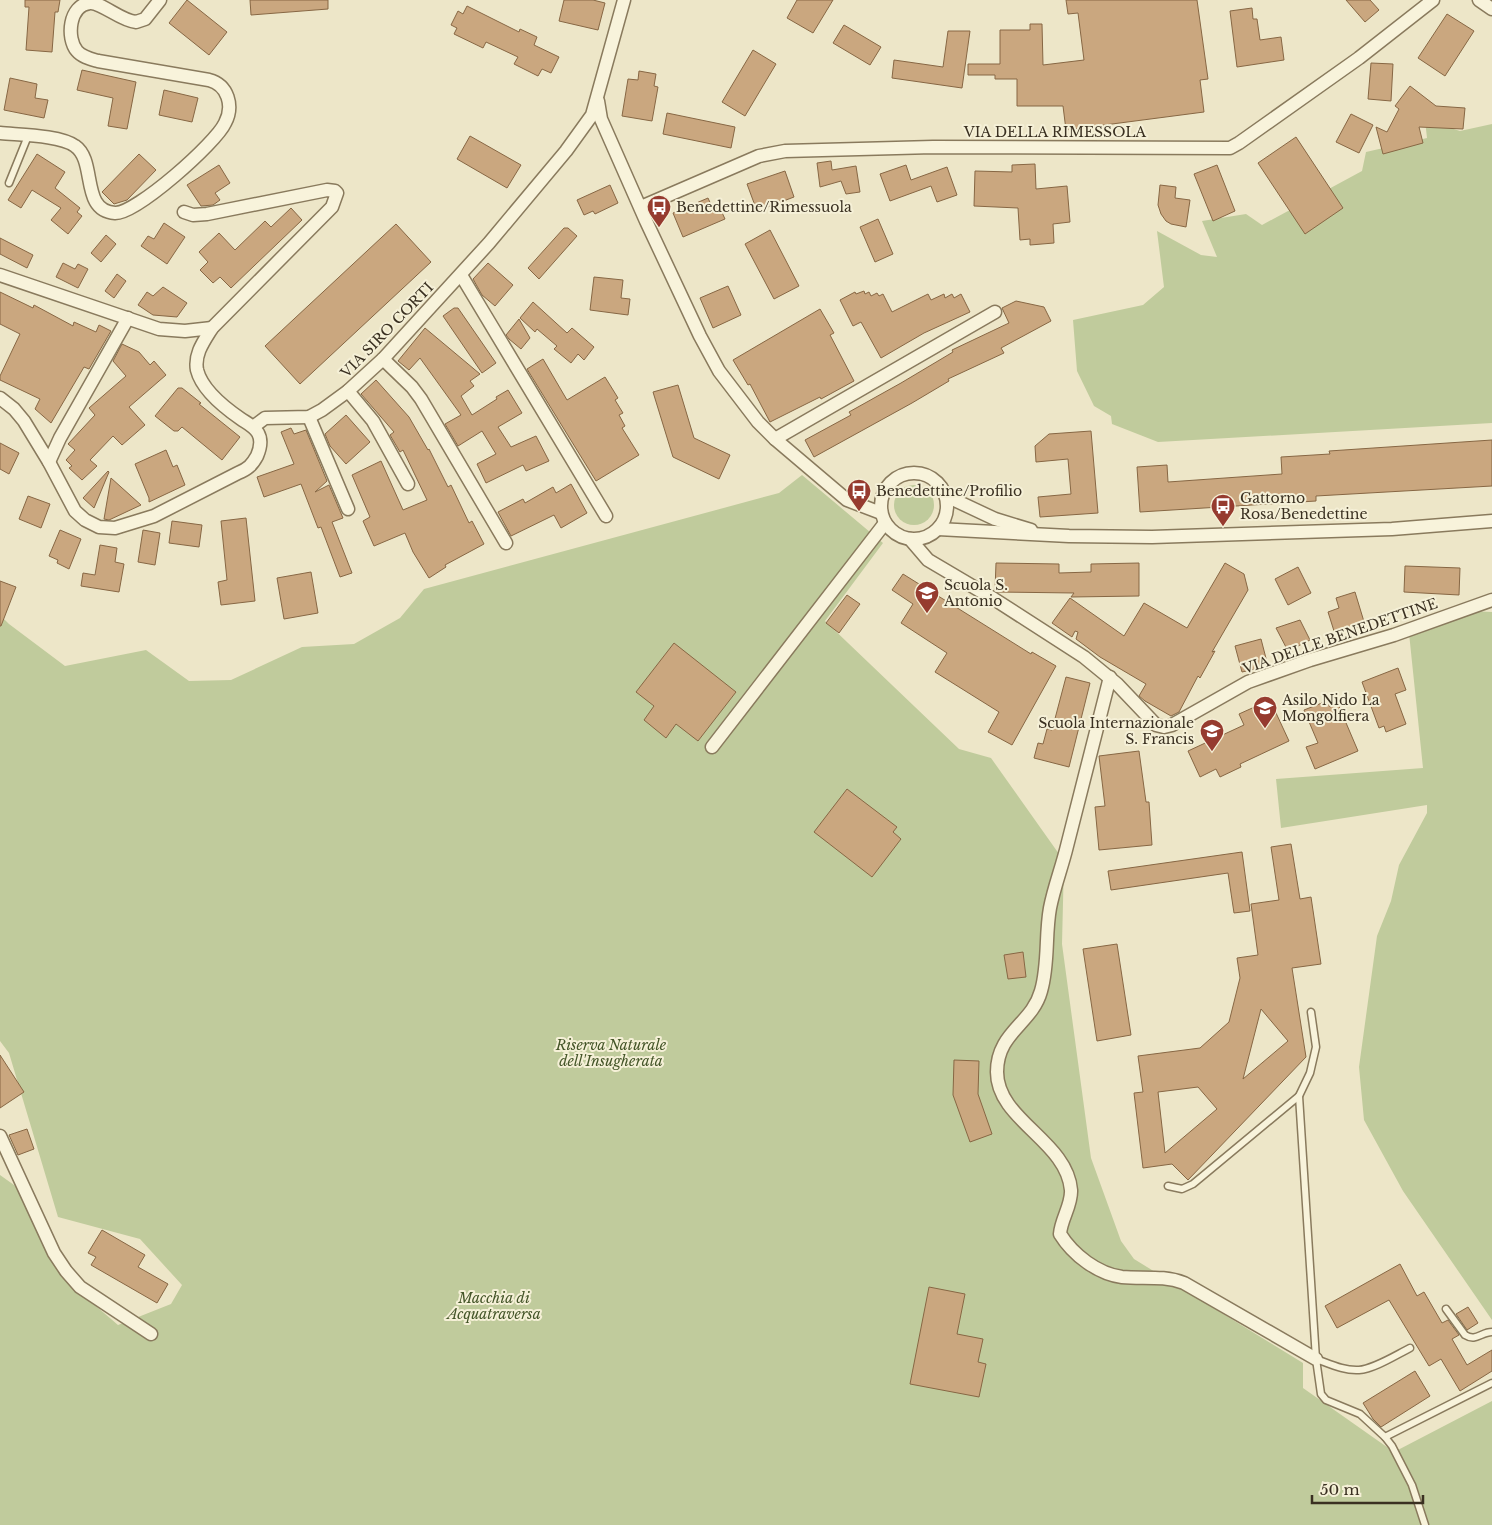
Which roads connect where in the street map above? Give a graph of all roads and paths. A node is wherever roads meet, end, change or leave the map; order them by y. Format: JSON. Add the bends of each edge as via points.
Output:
{"nodes":[{"id":1,"x":160,"y":0,"type":"edge"},
{"id":2,"x":624,"y":0,"type":"edge"},
{"id":3,"x":1433,"y":0,"type":"edge"},
{"id":4,"x":1479,"y":0,"type":"edge"},
{"id":5,"x":1492,"y":9,"type":"edge"},
{"id":6,"x":597,"y":98,"type":"junction"},
{"id":7,"x":0,"y":133,"type":"edge"},
{"id":8,"x":28,"y":136,"type":"junction"},
{"id":9,"x":9,"y":183,"type":"dead end"},
{"id":10,"x":640,"y":208,"type":"junction"},
{"id":11,"x":184,"y":212,"type":"dead end"},
{"id":12,"x":0,"y":275,"type":"edge"},
{"id":13,"x":461,"y":275,"type":"junction"},
{"id":14,"x":995,"y":312,"type":"dead end"},
{"id":15,"x":128,"y":318,"type":"junction"},
{"id":16,"x":212,"y":328,"type":"junction"},
{"id":17,"x":383,"y":359,"type":"junction"},
{"id":18,"x":348,"y":391,"type":"junction"},
{"id":19,"x":0,"y":398,"type":"edge"},
{"id":20,"x":309,"y":417,"type":"junction"},
{"id":21,"x":253,"y":427,"type":"junction"},
{"id":22,"x":774,"y":439,"type":"junction"},
{"id":23,"x":49,"y":462,"type":"junction"},
{"id":24,"x":408,"y":484,"type":"dead end"},
{"id":25,"x":946,"y":496,"type":"junction"},
{"id":26,"x":348,"y":509,"type":"dead end"},
{"id":27,"x":606,"y":516,"type":"dead end"},
{"id":28,"x":883,"y":518,"type":"junction"},
{"id":29,"x":1492,"y":521,"type":"edge"},
{"id":30,"x":938,"y":529,"type":"junction"},
{"id":31,"x":1048,"y":535,"type":"junction"},
{"id":32,"x":910,"y":539,"type":"junction"},
{"id":33,"x":506,"y":543,"type":"dead end"},
{"id":34,"x":1492,"y":600,"type":"edge"},
{"id":35,"x":1110,"y":677,"type":"junction"},
{"id":36,"x":712,"y":747,"type":"dead end"},
{"id":37,"x":1311,"y":1012,"type":"dead end"},
{"id":38,"x":1299,"y":1096,"type":"junction"},
{"id":39,"x":0,"y":1136,"type":"edge"},
{"id":40,"x":1168,"y":1186,"type":"dead end"},
{"id":41,"x":1446,"y":1309,"type":"dead end"},
{"id":42,"x":1492,"y":1332,"type":"edge"},
{"id":43,"x":151,"y":1334,"type":"dead end"},
{"id":44,"x":1410,"y":1348,"type":"dead end"},
{"id":45,"x":1316,"y":1359,"type":"junction"},
{"id":46,"x":1492,"y":1383,"type":"edge"},
{"id":47,"x":1385,"y":1437,"type":"junction"},
{"id":48,"x":1425,"y":1525,"type":"edge"}],
"edges":[{"from":1,"to":8,"type":"street","via":[[145,19],[136,22],[97,5],[83,6],[72,22],[72,41],[78,52],[92,59],[220,84],[228,98],[228,117],[210,143],[142,201],[117,213],[96,202],[84,158],[75,146]]},
{"from":2,"to":6,"type":"street","name":"VIA SIRO CORTI"},
{"from":3,"to":10,"type":"street","name":"VIA DELLA RIMESSOLA","via":[[1359,58],[1230,148],[785,150],[759,156]]},
{"from":4,"to":5,"type":"street"},
{"from":6,"to":10,"type":"street","via":[[601,120]]},
{"from":6,"to":13,"type":"street","name":"VIA SIRO CORTI","via":[[592,115],[579,135]]},
{"from":7,"to":8,"type":"street"},
{"from":8,"to":9,"type":"lane"},
{"from":10,"to":22,"type":"street","via":[[710,356]]},
{"from":11,"to":16,"type":"street","via":[[207,214],[327,190],[337,193],[327,214]]},
{"from":12,"to":15,"type":"street"},
{"from":13,"to":17,"type":"street","name":"VIA SIRO CORTI"},
{"from":13,"to":27,"type":"street"},
{"from":14,"to":22,"type":"street"},
{"from":15,"to":16,"type":"street","via":[[164,330]]},
{"from":15,"to":23,"type":"street"},
{"from":16,"to":21,"type":"street","via":[[200,346],[197,358],[200,377],[214,396]]},
{"from":17,"to":18,"type":"street","name":"VIA SIRO CORTI"},
{"from":17,"to":33,"type":"street","via":[[421,399]]},
{"from":18,"to":20,"type":"street","name":"VIA SIRO CORTI"},
{"from":18,"to":24,"type":"street","via":[[373,420]]},
{"from":19,"to":23,"type":"street","via":[[24,421]]},
{"from":20,"to":21,"type":"street","name":"VIA SIRO CORTI","via":[[265,418]]},
{"from":20,"to":26,"type":"street"},
{"from":21,"to":23,"type":"street","via":[[260,438],[260,447],[248,469],[154,516],[115,528],[99,527],[75,511]]},
{"from":22,"to":28,"type":"street","via":[[847,500]]},
{"from":25,"to":28,"type":"street","via":[[933,479],[922,474],[905,474],[894,479],[884,490],[881,502]]},
{"from":25,"to":30,"type":"street","via":[[946,512]]},
{"from":25,"to":31,"type":"street","via":[[995,518]]},
{"from":28,"to":32,"type":"street","via":[[894,533]]},
{"from":28,"to":36,"type":"street"},
{"from":29,"to":31,"type":"street","via":[[1316,532],[1152,537]]},
{"from":30,"to":31,"type":"street"},
{"from":30,"to":32,"type":"street","via":[[922,538]]},
{"from":32,"to":35,"type":"street","name":"VIA DELLE BENEDETTINE","via":[[928,560],[1048,633]]},
{"from":34,"to":35,"type":"street","name":"VIA DELLE BENEDETTINE","via":[[1254,679],[1167,726],[1148,718]]},
{"from":35,"to":45,"type":"street","via":[[1050,907],[1041,992],[1031,1012],[1004,1043],[997,1066],[998,1084],[1009,1104],[1056,1154],[1063,1166],[1071,1192],[1060,1234],[1074,1251],[1112,1274],[1166,1278],[1184,1283]]},
{"from":37,"to":38,"type":"lane","via":[[1316,1047],[1310,1074]]},
{"from":38,"to":40,"type":"lane","via":[[1193,1184],[1182,1189]]},
{"from":38,"to":45,"type":"lane"},
{"from":39,"to":43,"type":"street","via":[[54,1253],[66,1271],[80,1287]]},
{"from":41,"to":42,"type":"lane","via":[[1469,1338]]},
{"from":44,"to":45,"type":"lane","via":[[1360,1370],[1339,1368]]},
{"from":45,"to":47,"type":"lane","via":[[1321,1394],[1326,1400],[1360,1414]]},
{"from":46,"to":47,"type":"lane"},
{"from":47,"to":48,"type":"lane","via":[[1412,1485]]}]}
